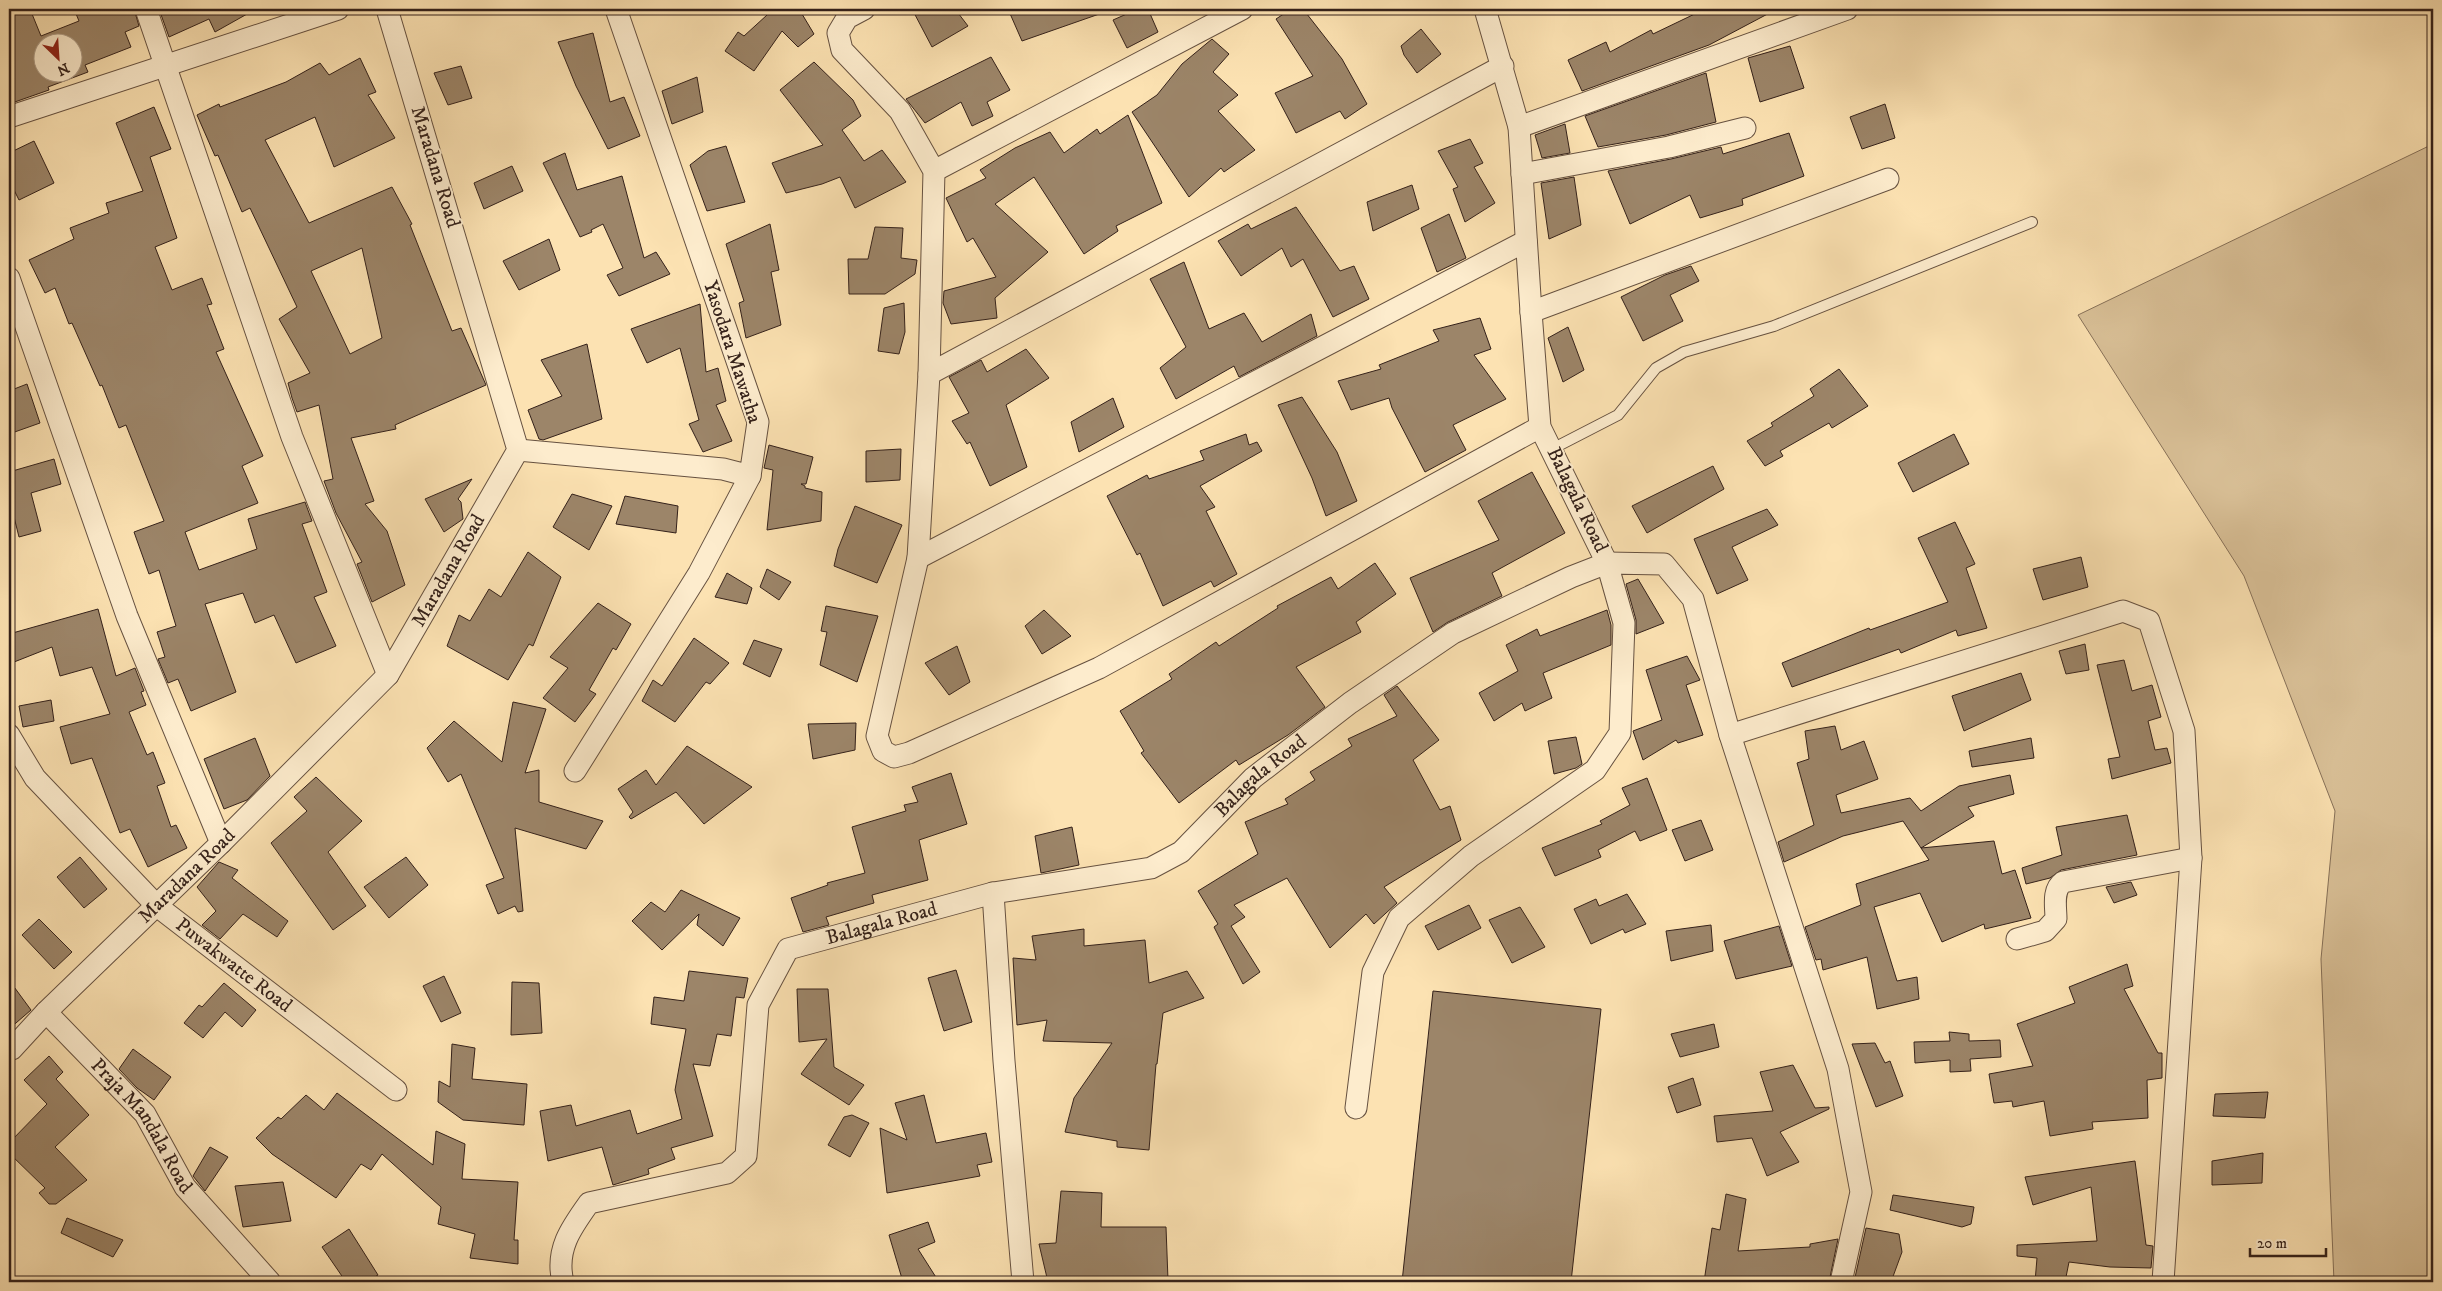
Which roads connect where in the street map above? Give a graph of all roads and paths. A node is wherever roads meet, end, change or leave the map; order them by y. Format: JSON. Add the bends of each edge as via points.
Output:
{"nodes":[{"id":1,"x":146,"y":9,"type":"edge"},
{"id":2,"x":338,"y":9,"type":"edge"},
{"id":3,"x":387,"y":9,"type":"edge"},
{"id":4,"x":616,"y":9,"type":"edge"},
{"id":5,"x":864,"y":9,"type":"edge"},
{"id":6,"x":1242,"y":9,"type":"edge"},
{"id":7,"x":1485,"y":9,"type":"edge"},
{"id":8,"x":1847,"y":9,"type":"edge"},
{"id":9,"x":165,"y":66,"type":"junction"},
{"id":10,"x":1503,"y":66,"type":"junction"},
{"id":11,"x":9,"y":117,"type":"edge"},
{"id":12,"x":1519,"y":127,"type":"junction"},
{"id":13,"x":1745,"y":128,"type":"dead end"},
{"id":14,"x":934,"y":171,"type":"junction"},
{"id":15,"x":1522,"y":174,"type":"junction"},
{"id":16,"x":1888,"y":179,"type":"dead end"},
{"id":17,"x":2032,"y":222,"type":"dead end"},
{"id":18,"x":1526,"y":241,"type":"junction"},
{"id":19,"x":9,"y":278,"type":"edge"},
{"id":20,"x":1531,"y":312,"type":"junction"},
{"id":21,"x":929,"y":374,"type":"junction"},
{"id":22,"x":1540,"y":427,"type":"junction"},
{"id":23,"x":1552,"y":449,"type":"junction"},
{"id":24,"x":518,"y":450,"type":"junction"},
{"id":25,"x":750,"y":476,"type":"junction"},
{"id":26,"x":918,"y":558,"type":"junction"},
{"id":27,"x":1608,"y":564,"type":"junction"},
{"id":28,"x":388,"y":675,"type":"junction"},
{"id":29,"x":9,"y":735,"type":"edge"},
{"id":30,"x":1730,"y":735,"type":"junction"},
{"id":31,"x":574,"y":771,"type":"dead end"},
{"id":32,"x":221,"y":843,"type":"junction"},
{"id":33,"x":2191,"y":858,"type":"junction"},
{"id":34,"x":993,"y":892,"type":"junction"},
{"id":35,"x":157,"y":906,"type":"junction"},
{"id":36,"x":2017,"y":940,"type":"dead end"},
{"id":37,"x":46,"y":1012,"type":"junction"},
{"id":38,"x":9,"y":1049,"type":"edge"},
{"id":39,"x":396,"y":1090,"type":"dead end"},
{"id":40,"x":1356,"y":1108,"type":"dead end"},
{"id":41,"x":270,"y":1282,"type":"edge"},
{"id":42,"x":563,"y":1282,"type":"edge"},
{"id":43,"x":1023,"y":1282,"type":"edge"},
{"id":44,"x":1840,"y":1282,"type":"edge"},
{"id":45,"x":2163,"y":1282,"type":"edge"}],
"edges":[{"from":1,"to":9,"type":"street"},
{"from":2,"to":9,"type":"street"},
{"from":3,"to":24,"type":"street","name":"Maradana Road"},
{"from":4,"to":25,"type":"street","name":"Yasodara Mawatha","via":[[758,422]]},
{"from":5,"to":14,"type":"street","via":[[847,18],[838,33],[842,50],[900,111]]},
{"from":6,"to":14,"type":"street"},
{"from":7,"to":10,"type":"street","name":"Balagala Road"},
{"from":8,"to":12,"type":"street"},
{"from":9,"to":11,"type":"street"},
{"from":9,"to":28,"type":"street","via":[[292,437]]},
{"from":10,"to":12,"type":"street","name":"Balagala Road"},
{"from":10,"to":21,"type":"street"},
{"from":12,"to":15,"type":"street","name":"Balagala Road"},
{"from":13,"to":15,"type":"street","via":[[1669,147]]},
{"from":14,"to":21,"type":"street"},
{"from":15,"to":18,"type":"street","name":"Balagala Road"},
{"from":16,"to":20,"type":"street"},
{"from":17,"to":23,"type":"lane","via":[[1774,326],[1684,352],[1656,368],[1618,415]]},
{"from":18,"to":20,"type":"street","name":"Balagala Road"},
{"from":18,"to":26,"type":"street"},
{"from":19,"to":32,"type":"street","via":[[127,616]]},
{"from":20,"to":22,"type":"street","name":"Balagala Road"},
{"from":21,"to":26,"type":"street"},
{"from":22,"to":23,"type":"street","name":"Balagala Road"},
{"from":22,"to":26,"type":"street","via":[[1099,668],[894,757],[883,751],[878,736]]},
{"from":23,"to":27,"type":"street","name":"Balagala Road"},
{"from":24,"to":25,"type":"street","via":[[723,469]]},
{"from":24,"to":28,"type":"street","name":"Maradana Road"},
{"from":25,"to":31,"type":"street","name":"Yasodara Mawatha","via":[[699,573]]},
{"from":27,"to":30,"type":"street","via":[[1664,564],[1693,599]]},
{"from":27,"to":34,"type":"street","name":"Balagala Road","via":[[1570,578],[1445,638],[1350,703],[1253,778],[1181,852],[1151,868]]},
{"from":27,"to":40,"type":"street","via":[[1624,623],[1620,733],[1595,770],[1472,856],[1399,918],[1373,972]]},
{"from":28,"to":32,"type":"street","name":"Maradana Road"},
{"from":29,"to":35,"type":"street","name":"Puwakwatte Road","via":[[35,778]]},
{"from":30,"to":33,"type":"street","via":[[2123,611],[2149,620],[2184,732]]},
{"from":30,"to":44,"type":"street","via":[[1838,1069],[1861,1192]]},
{"from":32,"to":35,"type":"street","name":"Maradana Road"},
{"from":33,"to":36,"type":"street","via":[[2063,882],[2058,885],[2056,894],[2056,919],[2045,931]]},
{"from":33,"to":45,"type":"street"},
{"from":34,"to":42,"type":"street","name":"Balagala Road","via":[[788,949],[758,1005],[746,1156],[727,1173],[588,1203],[567,1233],[560,1268]]},
{"from":34,"to":43,"type":"street"},
{"from":35,"to":37,"type":"street","name":"Maradana Road"},
{"from":35,"to":39,"type":"street","name":"Puwakwatte Road"},
{"from":37,"to":38,"type":"street"},
{"from":37,"to":41,"type":"street","name":"Praja Mandala Road","via":[[144,1114],[185,1187]]}]}
